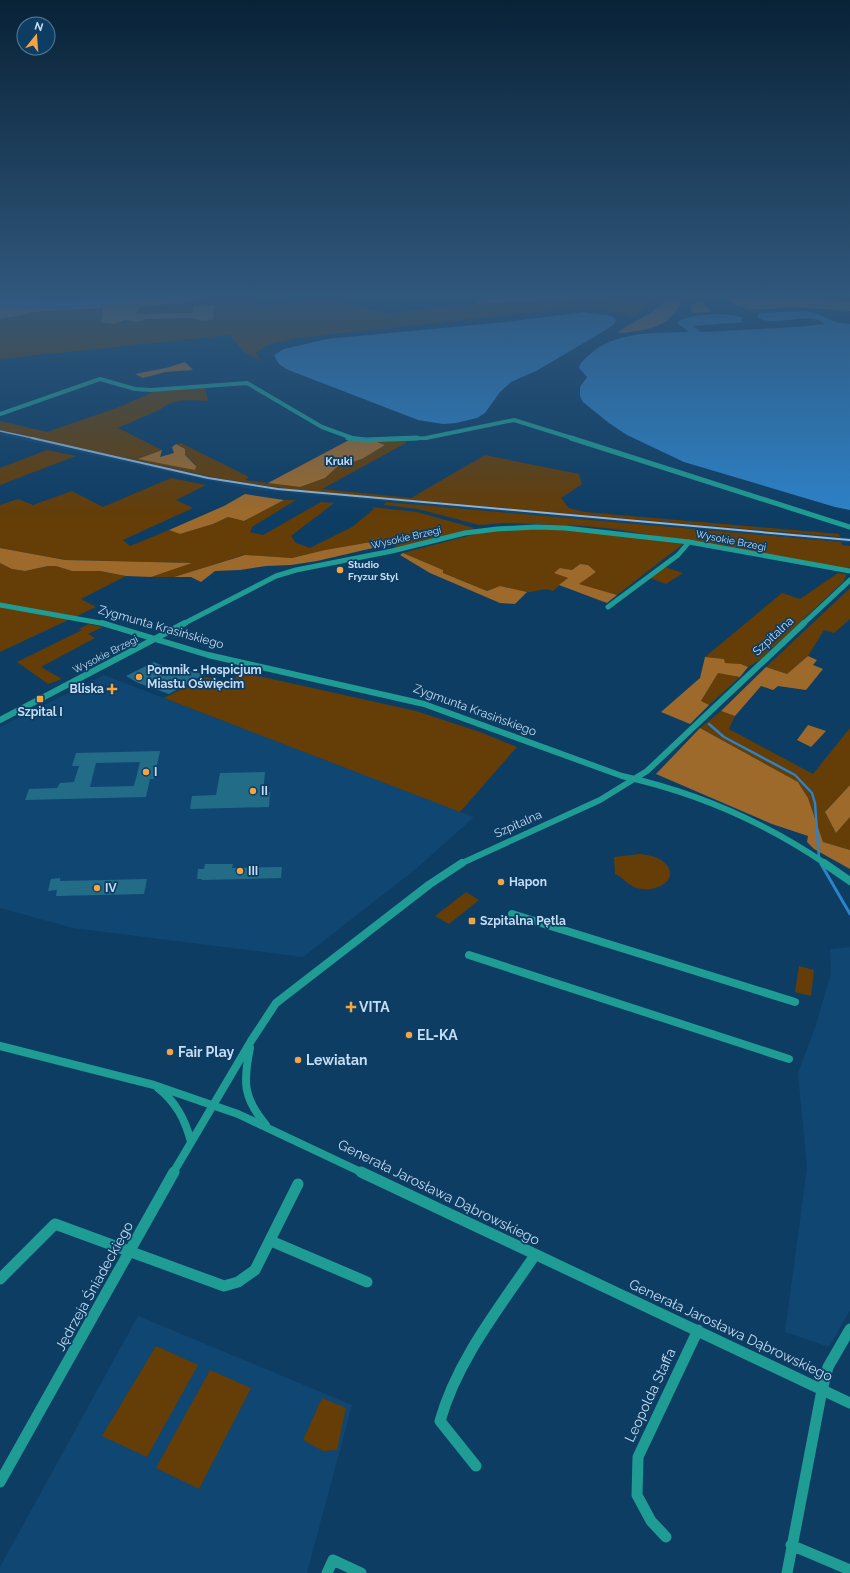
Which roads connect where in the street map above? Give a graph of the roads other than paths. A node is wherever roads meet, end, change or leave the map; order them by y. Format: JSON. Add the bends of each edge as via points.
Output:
{"nodes":[{"id":1,"x":0,"y":414,"type":"edge"},
{"id":2,"x":850,"y":527,"type":"edge"},
{"id":3,"x":689,"y":542,"type":"junction"},
{"id":4,"x":850,"y":571,"type":"edge"},
{"id":5,"x":850,"y":580,"type":"edge"},
{"id":6,"x":0,"y":605,"type":"edge"},
{"id":7,"x":608,"y":607,"type":"dead end"},
{"id":8,"x":155,"y":639,"type":"junction"},
{"id":9,"x":0,"y":720,"type":"edge"},
{"id":10,"x":636,"y":779,"type":"junction"},
{"id":11,"x":850,"y":881,"type":"edge"},
{"id":12,"x":512,"y":914,"type":"dead end"},
{"id":13,"x":469,"y":955,"type":"dead end"},
{"id":14,"x":795,"y":1002,"type":"dead end"},
{"id":15,"x":251,"y":1041,"type":"junction"},
{"id":16,"x":0,"y":1046,"type":"edge"},
{"id":17,"x":789,"y":1059,"type":"dead end"},
{"id":18,"x":154,"y":1084,"type":"junction"},
{"id":19,"x":213,"y":1104,"type":"junction"},
{"id":20,"x":267,"y":1127,"type":"junction"},
{"id":21,"x":191,"y":1142,"type":"junction"},
{"id":22,"x":298,"y":1184,"type":"dead end"},
{"id":23,"x":271,"y":1240,"type":"junction"},
{"id":24,"x":130,"y":1251,"type":"junction"},
{"id":25,"x":535,"y":1255,"type":"junction"},
{"id":26,"x":0,"y":1279,"type":"edge"},
{"id":27,"x":367,"y":1282,"type":"dead end"},
{"id":28,"x":850,"y":1328,"type":"edge"},
{"id":29,"x":698,"y":1330,"type":"junction"},
{"id":30,"x":822,"y":1390,"type":"junction"},
{"id":31,"x":850,"y":1403,"type":"edge"},
{"id":32,"x":476,"y":1466,"type":"dead end"},
{"id":33,"x":0,"y":1482,"type":"edge"},
{"id":34,"x":666,"y":1537,"type":"dead end"},
{"id":35,"x":791,"y":1545,"type":"junction"},
{"id":36,"x":850,"y":1570,"type":"edge"},
{"id":37,"x":327,"y":1573,"type":"edge"},
{"id":38,"x":361,"y":1573,"type":"edge"},
{"id":39,"x":787,"y":1573,"type":"edge"}],
"edges":[{"from":1,"to":2,"type":"street","via":[[100,379],[135,389],[151,390],[251,384],[322,427],[350,439],[408,440],[514,420]]},
{"from":3,"to":4,"type":"street","name":"Wysokie Brzegi"},
{"from":3,"to":7,"type":"street","via":[[672,559]]},
{"from":3,"to":8,"type":"street","name":"Wysokie Brzegi","via":[[551,528],[509,528],[465,533],[286,573]]},
{"from":5,"to":10,"type":"street","name":"Szpitalna","via":[[650,769]]},
{"from":6,"to":8,"type":"street","name":"Zygmunta Krasińskiego","via":[[88,620]]},
{"from":8,"to":9,"type":"street","name":"Wysokie Brzegi"},
{"from":8,"to":10,"type":"street","name":"Zygmunta Krasińskiego","via":[[208,656],[424,704]]},
{"from":10,"to":11,"type":"street","name":"Zygmunta Krasińskiego","via":[[741,815],[781,836]]},
{"from":10,"to":15,"type":"street","name":"Szpitalna","via":[[600,800],[459,864],[276,1003]]},
{"from":12,"to":14,"type":"street"},
{"from":13,"to":17,"type":"street"},
{"from":15,"to":19,"type":"street","name":"Szpitalna"},
{"from":15,"to":20,"type":"street","via":[[244,1075],[244,1089],[256,1114]]},
{"from":16,"to":18,"type":"street","name":"Generała Jarosława Dąbrowskiego"},
{"from":18,"to":19,"type":"street","name":"Generała Jarosława Dąbrowskiego"},
{"from":18,"to":21,"type":"street","via":[[169,1096],[183,1115]]},
{"from":19,"to":20,"type":"street","name":"Generała Jarosława Dąbrowskiego"},
{"from":19,"to":21,"type":"street","name":"Jędrzeja Śniadeckiego"},
{"from":20,"to":25,"type":"street","name":"Generała Jarosława Dąbrowskiego"},
{"from":21,"to":24,"type":"street","name":"Jędrzeja Śniadeckiego"},
{"from":22,"to":23,"type":"street"},
{"from":23,"to":24,"type":"street","via":[[255,1270],[238,1282],[224,1286]]},
{"from":23,"to":27,"type":"street"},
{"from":24,"to":26,"type":"street","via":[[55,1224]]},
{"from":24,"to":33,"type":"street","name":"Jędrzeja Śniadeckiego"},
{"from":25,"to":29,"type":"street","name":"Generała Jarosława Dąbrowskiego"},
{"from":25,"to":32,"type":"street","via":[[477,1342],[447,1396],[440,1421]]},
{"from":28,"to":30,"type":"street","via":[[828,1367]]},
{"from":29,"to":30,"type":"street","name":"Generała Jarosława Dąbrowskiego"},
{"from":29,"to":34,"type":"street","name":"Leopolda Staffa","via":[[638,1457],[637,1495],[651,1521]]},
{"from":30,"to":31,"type":"street","name":"Generała Jarosława Dąbrowskiego"},
{"from":30,"to":35,"type":"street"},
{"from":35,"to":36,"type":"street"},
{"from":35,"to":39,"type":"street"},
{"from":37,"to":38,"type":"street","via":[[333,1560]]}]}
